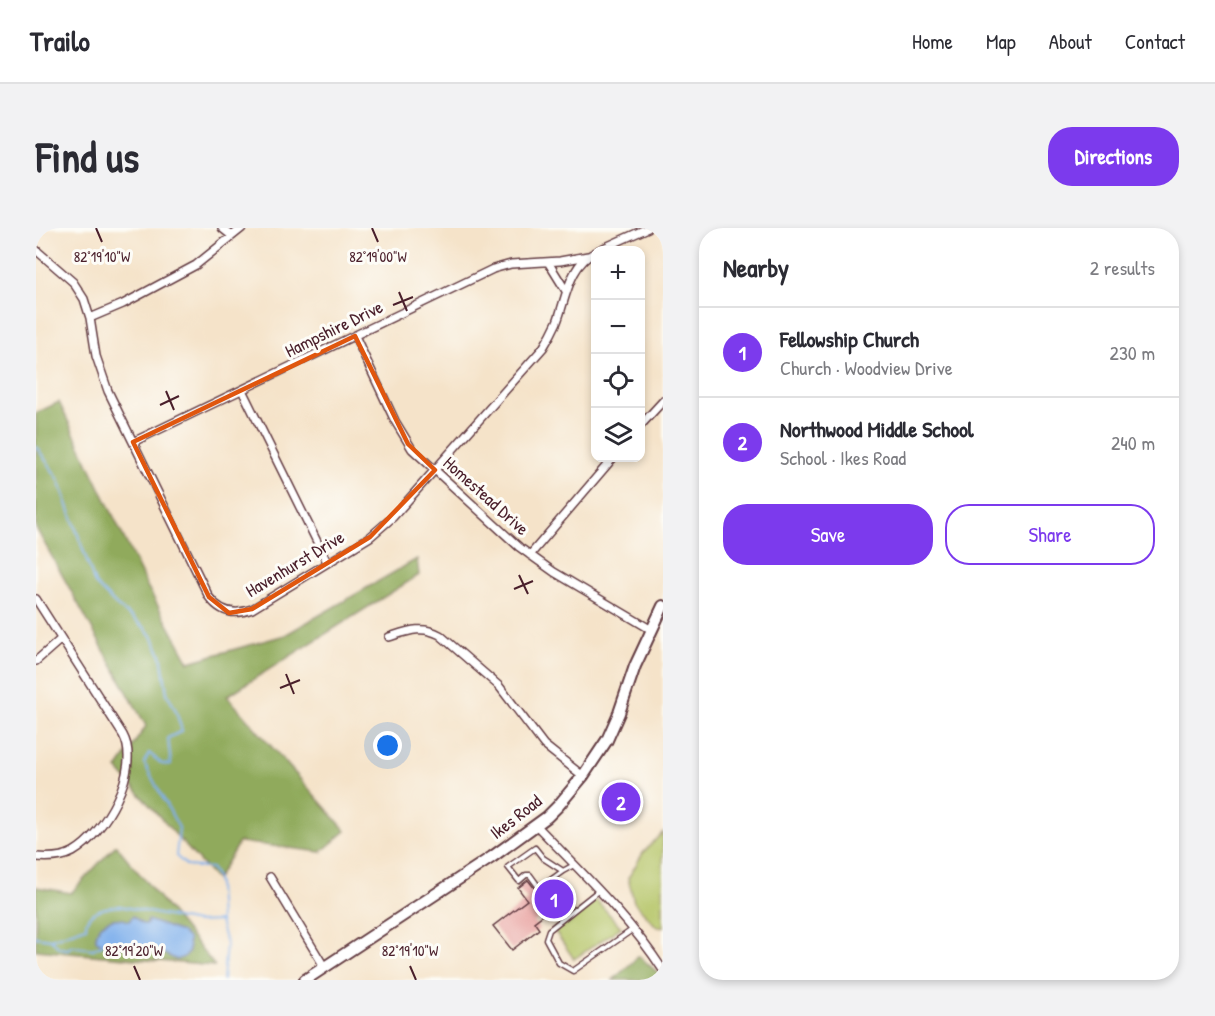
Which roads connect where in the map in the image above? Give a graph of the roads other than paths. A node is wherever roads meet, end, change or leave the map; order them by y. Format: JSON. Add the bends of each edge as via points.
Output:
{"nodes":[{"id":1,"x":222,"y":228,"type":"edge"},
{"id":2,"x":242,"y":228,"type":"edge"},
{"id":3,"x":648,"y":228,"type":"edge"},
{"id":4,"x":232,"y":236,"type":"junction"},
{"id":5,"x":608,"y":246,"type":"edge"},
{"id":6,"x":36,"y":249,"type":"edge"},
{"id":7,"x":591,"y":254,"type":"edge"},
{"id":8,"x":588,"y":256,"type":"junction"},
{"id":9,"x":548,"y":262,"type":"junction"},
{"id":10,"x":566,"y":291,"type":"junction"},
{"id":11,"x":90,"y":318,"type":"junction"},
{"id":12,"x":355,"y":336,"type":"junction"},
{"id":13,"x":242,"y":390,"type":"junction"},
{"id":14,"x":663,"y":401,"type":"edge"},
{"id":15,"x":645,"y":421,"type":"edge"},
{"id":16,"x":133,"y":442,"type":"junction"},
{"id":17,"x":610,"y":462,"type":"edge"},
{"id":18,"x":435,"y":470,"type":"junction"},
{"id":19,"x":530,"y":555,"type":"junction"},
{"id":20,"x":327,"y":562,"type":"junction"},
{"id":21,"x":36,"y":599,"type":"edge"},
{"id":22,"x":663,"y":606,"type":"edge"},
{"id":23,"x":650,"y":629,"type":"junction"},
{"id":24,"x":389,"y":636,"type":"dead end"},
{"id":25,"x":61,"y":639,"type":"junction"},
{"id":26,"x":36,"y":661,"type":"edge"},
{"id":27,"x":583,"y":776,"type":"junction"},
{"id":28,"x":536,"y":825,"type":"junction"},
{"id":29,"x":36,"y":857,"type":"edge"},
{"id":30,"x":575,"y":865,"type":"junction"},
{"id":31,"x":563,"y":872,"type":"junction"},
{"id":32,"x":270,"y":877,"type":"dead end"},
{"id":33,"x":598,"y":890,"type":"junction"},
{"id":34,"x":633,"y":929,"type":"junction"},
{"id":35,"x":326,"y":968,"type":"junction"},
{"id":36,"x":663,"y":970,"type":"edge"},
{"id":37,"x":305,"y":980,"type":"edge"}],
"edges":[{"from":1,"to":4,"type":"street"},
{"from":2,"to":4,"type":"street"},
{"from":3,"to":5,"type":"street","name":"Havenhurst Drive"},
{"from":4,"to":11,"type":"street","via":[[183,272]]},
{"from":6,"to":11,"type":"street","name":"Havenhurst Drive","via":[[73,282]]},
{"from":7,"to":8,"type":"street","name":"Havenhurst Drive"},
{"from":8,"to":9,"type":"street","name":"Hampshire Drive"},
{"from":8,"to":10,"type":"street","name":"Havenhurst Drive"},
{"from":9,"to":10,"type":"street"},
{"from":9,"to":12,"type":"street","name":"Hampshire Drive","via":[[493,269]]},
{"from":10,"to":18,"type":"street","name":"Havenhurst Drive","via":[[556,324],[543,348]]},
{"from":11,"to":16,"type":"street","name":"Havenhurst Drive","via":[[101,374]]},
{"from":12,"to":13,"type":"street","name":"Hampshire Drive"},
{"from":12,"to":18,"type":"street","name":"Homestead Drive","via":[[408,444]]},
{"from":13,"to":16,"type":"street","name":"Hampshire Drive"},
{"from":13,"to":20,"type":"street"},
{"from":14,"to":15,"type":"street"},
{"from":16,"to":20,"type":"street","name":"Havenhurst Drive","via":[[209,597],[223,610],[234,613],[252,609]]},
{"from":17,"to":19,"type":"street"},
{"from":18,"to":19,"type":"street","name":"Homestead Drive"},
{"from":18,"to":20,"type":"street","name":"Havenhurst Drive","via":[[382,528]]},
{"from":19,"to":23,"type":"street","name":"Homestead Drive"},
{"from":21,"to":25,"type":"street"},
{"from":22,"to":23,"type":"street","name":"Ikes Road"},
{"from":23,"to":27,"type":"street","name":"Ikes Road","via":[[613,729]]},
{"from":24,"to":27,"type":"street","via":[[420,628],[440,635],[499,686],[544,745]]},
{"from":25,"to":26,"type":"street"},
{"from":25,"to":29,"type":"street","via":[[123,735],[129,758],[120,792],[94,834],[68,854]]},
{"from":27,"to":28,"type":"street","name":"Ikes Road"},
{"from":28,"to":30,"type":"street"},
{"from":28,"to":35,"type":"street","name":"Ikes Road"},
{"from":30,"to":31,"type":"lane"},
{"from":30,"to":33,"type":"street"},
{"from":31,"to":31,"type":"lane","via":[[535,848],[508,867],[519,881],[530,876],[541,887]]},
{"from":32,"to":35,"type":"street"},
{"from":33,"to":34,"type":"street"},
{"from":33,"to":34,"type":"lane","via":[[549,930],[546,939],[559,963],[573,971]]},
{"from":34,"to":36,"type":"street"},
{"from":35,"to":37,"type":"street","name":"Ikes Road"}]}
